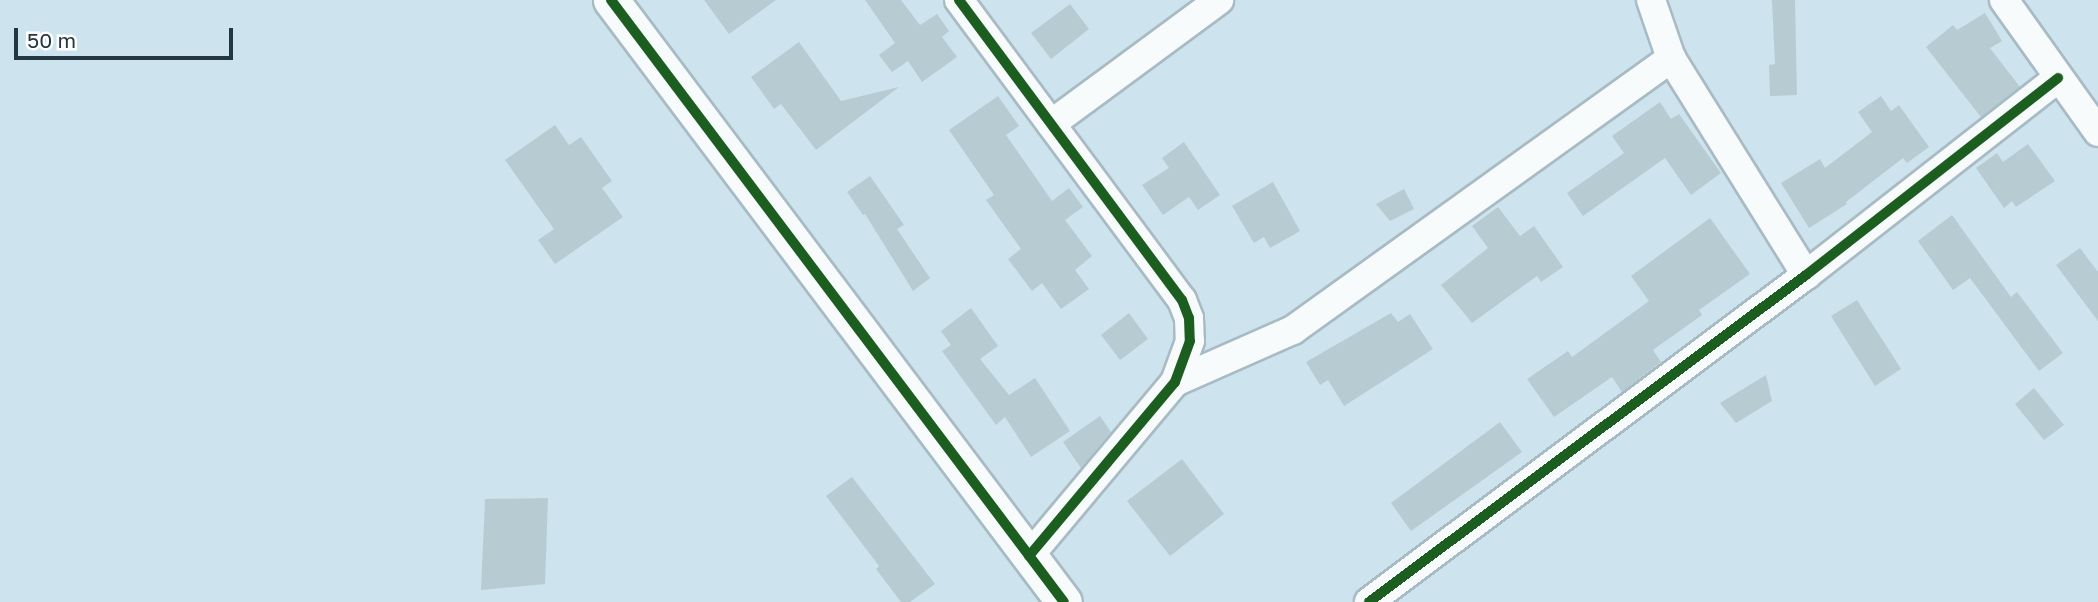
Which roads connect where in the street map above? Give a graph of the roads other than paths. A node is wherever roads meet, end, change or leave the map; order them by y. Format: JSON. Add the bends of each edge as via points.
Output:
{"nodes":[{"id":1,"x":611,"y":0,"type":"edge"},
{"id":2,"x":959,"y":0,"type":"edge"},
{"id":3,"x":1219,"y":0,"type":"edge"},
{"id":4,"x":1651,"y":0,"type":"edge"},
{"id":5,"x":2004,"y":0,"type":"edge"},
{"id":6,"x":1671,"y":58,"type":"junction"},
{"id":7,"x":2058,"y":79,"type":"junction"},
{"id":8,"x":1051,"y":124,"type":"junction"},
{"id":9,"x":2098,"y":132,"type":"edge"},
{"id":10,"x":1806,"y":275,"type":"junction"},
{"id":11,"x":1175,"y":382,"type":"junction"},
{"id":12,"x":1029,"y":556,"type":"junction"},
{"id":13,"x":1064,"y":602,"type":"edge"},
{"id":14,"x":1369,"y":602,"type":"edge"}],
"edges":[{"from":1,"to":12,"type":"street"},
{"from":2,"to":8,"type":"street"},
{"from":3,"to":8,"type":"street"},
{"from":4,"to":6,"type":"street"},
{"from":5,"to":7,"type":"street"},
{"from":6,"to":10,"type":"street"},
{"from":6,"to":11,"type":"street","via":[[1293,330]]},
{"from":7,"to":9,"type":"street"},
{"from":7,"to":10,"type":"street"},
{"from":8,"to":11,"type":"street","via":[[1182,300],[1190,341]]},
{"from":10,"to":14,"type":"street"},
{"from":11,"to":12,"type":"street"},
{"from":12,"to":13,"type":"street"}]}
